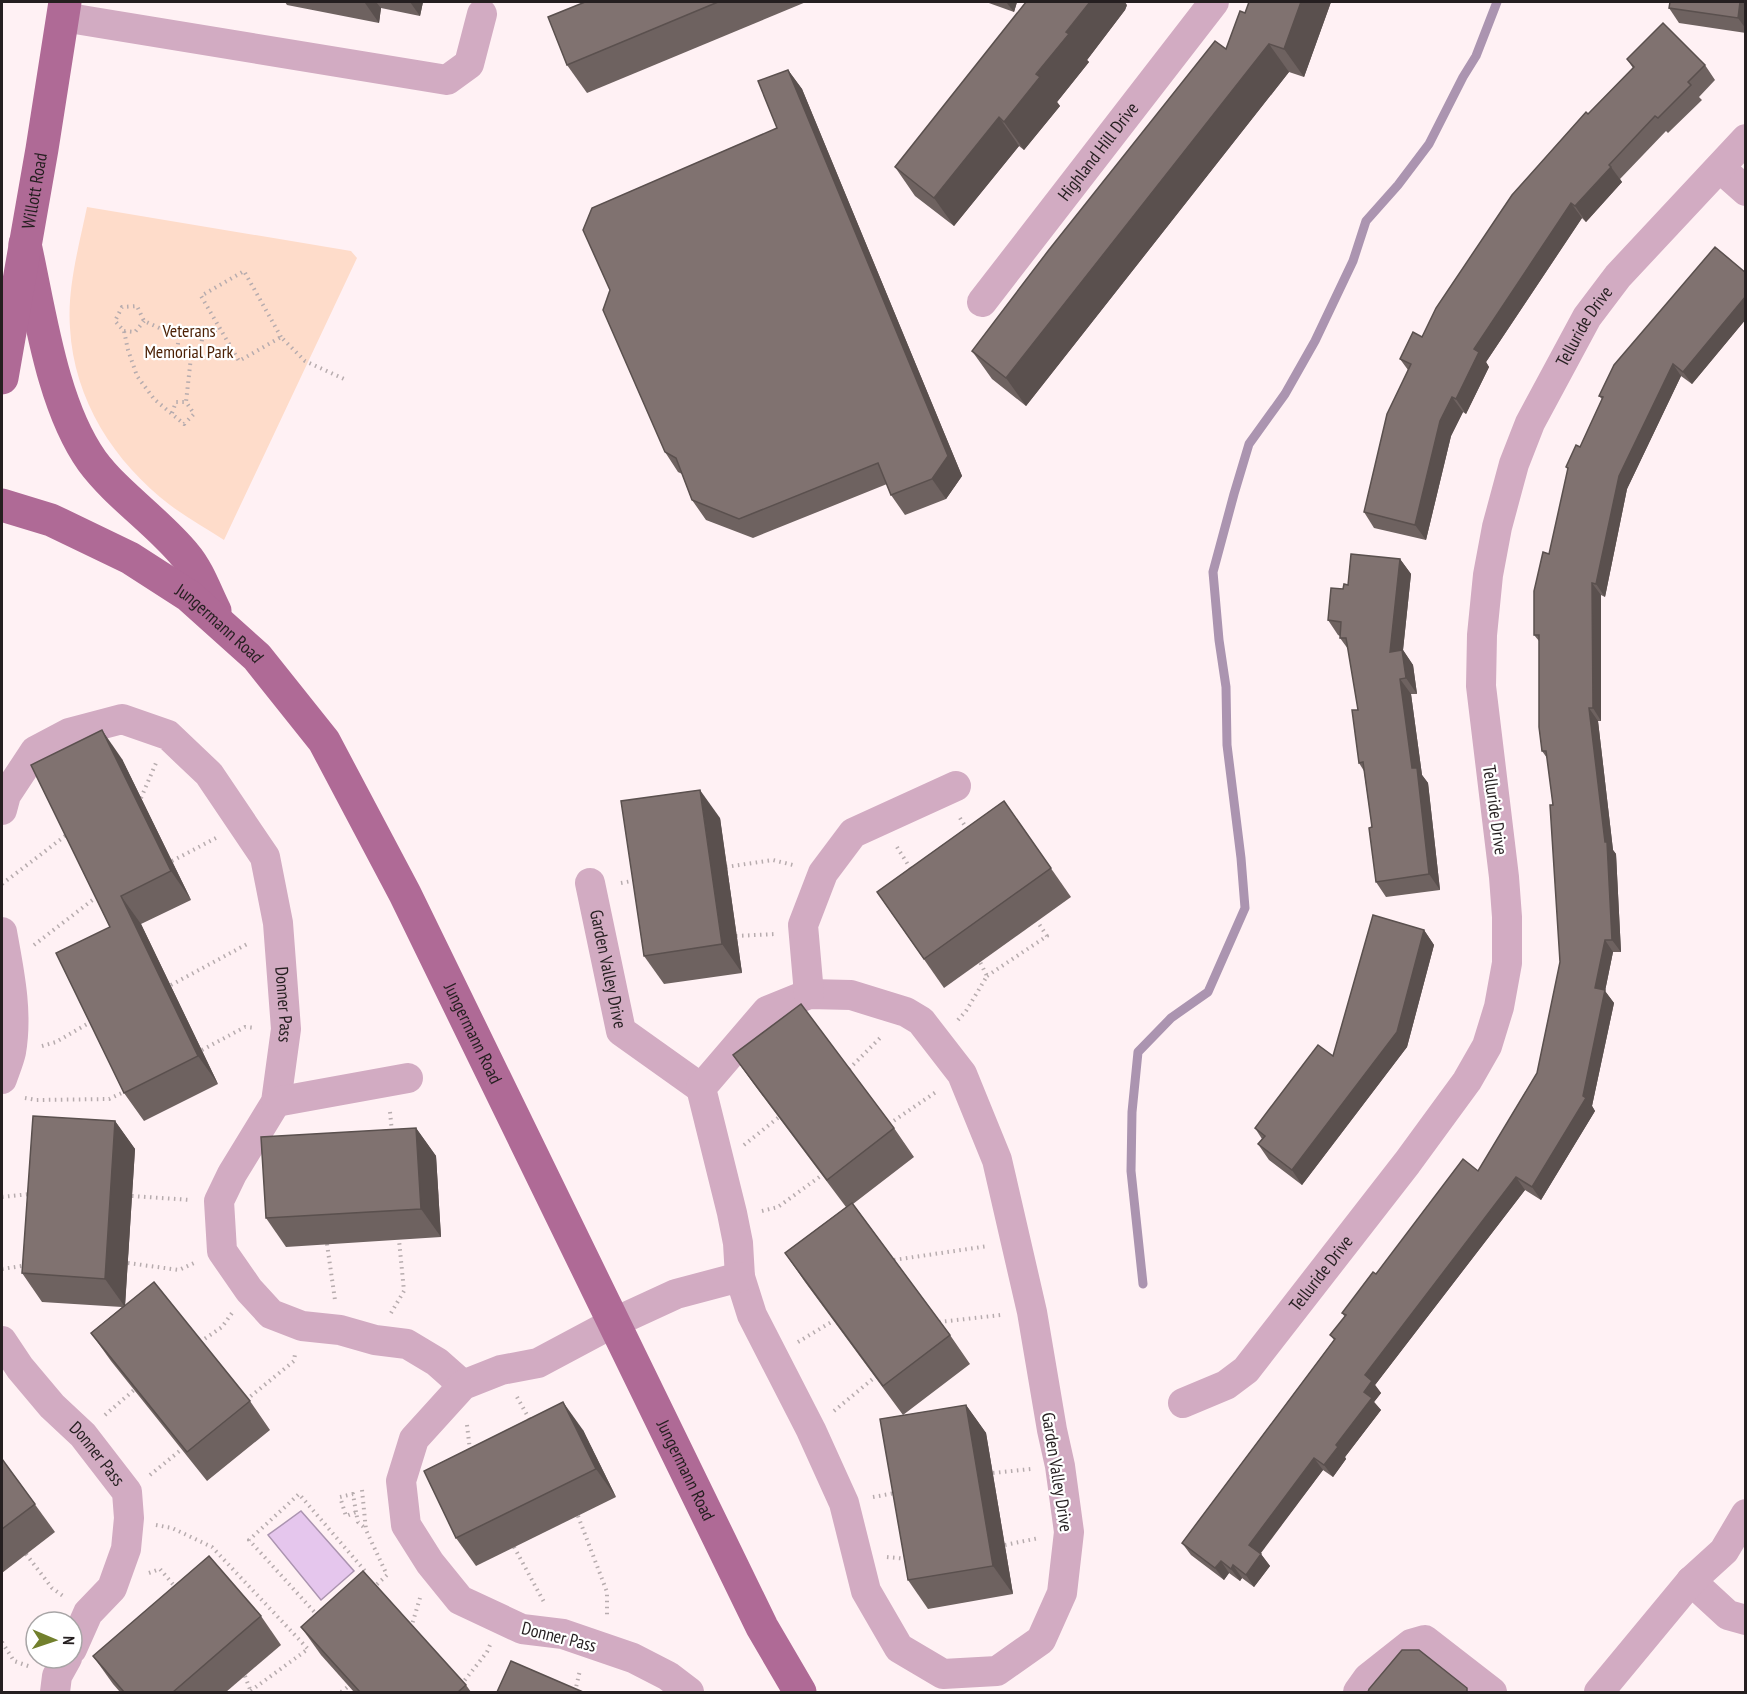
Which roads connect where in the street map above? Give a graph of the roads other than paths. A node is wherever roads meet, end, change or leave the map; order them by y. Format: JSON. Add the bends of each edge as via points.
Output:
{"nodes":[{"id":1,"x":1214,"y":2,"type":"edge"},
{"id":2,"x":64,"y":9,"type":"edge"},
{"id":3,"x":482,"y":14,"type":"dead end"},
{"id":4,"x":1746,"y":139,"type":"edge"},
{"id":5,"x":1720,"y":168,"type":"junction"},
{"id":6,"x":1746,"y":191,"type":"edge"},
{"id":7,"x":25,"y":244,"type":"junction"},
{"id":8,"x":982,"y":302,"type":"dead end"},
{"id":9,"x":2,"y":378,"type":"edge"},
{"id":10,"x":2,"y":505,"type":"edge"},
{"id":11,"x":225,"y":628,"type":"junction"},
{"id":12,"x":950,"y":789,"type":"road end"},
{"id":13,"x":2,"y":810,"type":"edge"},
{"id":14,"x":590,"y":883,"type":"dead end"},
{"id":15,"x":2,"y":932,"type":"edge"},
{"id":16,"x":809,"y":993,"type":"junction"},
{"id":17,"x":6,"y":1066,"type":"edge"},
{"id":18,"x":397,"y":1080,"type":"road end"},
{"id":19,"x":701,"y":1088,"type":"junction"},
{"id":20,"x":276,"y":1102,"type":"junction"},
{"id":21,"x":740,"y":1277,"type":"junction"},
{"id":22,"x":613,"y":1323,"type":"junction"},
{"id":23,"x":2,"y":1341,"type":"edge"},
{"id":24,"x":11,"y":1372,"type":"edge"},
{"id":25,"x":462,"y":1385,"type":"junction"},
{"id":26,"x":1183,"y":1403,"type":"dead end"},
{"id":27,"x":1746,"y":1514,"type":"edge"},
{"id":28,"x":1691,"y":1581,"type":"junction"},
{"id":29,"x":1746,"y":1620,"type":"edge"},
{"id":30,"x":84,"y":1622,"type":"edge"},
{"id":31,"x":689,"y":1692,"type":"edge"},
{"id":32,"x":800,"y":1692,"type":"edge"},
{"id":33,"x":1358,"y":1692,"type":"edge"},
{"id":34,"x":1492,"y":1692,"type":"edge"},
{"id":35,"x":1599,"y":1692,"type":"edge"}],
"edges":[{"from":1,"to":8,"type":"street","name":"Highland Hill Drive"},
{"from":2,"to":3,"type":"street","via":[[447,80],[469,64]]},
{"from":2,"to":7,"type":"main road","name":"Willott Road"},
{"from":4,"to":5,"type":"street","name":"Telluride Drive"},
{"from":5,"to":6,"type":"street"},
{"from":5,"to":26,"type":"street","name":"Telluride Drive","via":[[1618,276],[1587,318],[1530,423],[1497,527],[1487,587],[1480,686],[1504,877],[1506,963],[1487,1046],[1467,1081],[1407,1163],[1246,1370],[1226,1385]]},
{"from":7,"to":9,"type":"main road","name":"Willott Road"},
{"from":7,"to":11,"type":"main road","via":[[53,368],[75,434],[116,488],[186,556]]},
{"from":10,"to":11,"type":"main road","name":"Jungermann Road","via":[[51,520],[130,558],[189,596]]},
{"from":11,"to":22,"type":"main road","name":"Jungermann Road","via":[[257,657],[324,741],[405,894]]},
{"from":12,"to":16,"type":"street","via":[[853,833],[823,873],[803,925]]},
{"from":13,"to":20,"type":"street","name":"Donner Pass","via":[[6,795],[35,751],[69,733],[122,719],[168,735],[210,774],[265,857],[278,923],[286,1029]]},
{"from":14,"to":19,"type":"street","name":"Garden Valley Drive","via":[[621,1031]]},
{"from":15,"to":17,"type":"street","via":[[14,1014]]},
{"from":16,"to":19,"type":"street","name":"Garden Valley Drive","via":[[768,1011]]},
{"from":16,"to":21,"type":"street","name":"Garden Valley Drive","via":[[851,995],[906,1012],[921,1021],[962,1074],[997,1160],[1032,1312],[1069,1532],[1062,1593],[1041,1640],[997,1671],[943,1674],[899,1648],[866,1591],[844,1503],[752,1315]]},
{"from":18,"to":20,"type":"street"},
{"from":19,"to":21,"type":"street","name":"Garden Valley Drive","via":[[738,1243]]},
{"from":20,"to":25,"type":"street","name":"Donner Pass","via":[[219,1201],[222,1251],[271,1314],[302,1326],[407,1344],[437,1362]]},
{"from":21,"to":22,"type":"street","via":[[676,1294]]},
{"from":22,"to":25,"type":"street","name":"Donner Pass","via":[[537,1363],[501,1370]]},
{"from":22,"to":32,"type":"main road","name":"Jungermann Road","via":[[762,1627]]},
{"from":23,"to":24,"type":"street","name":"Donner Pass"},
{"from":24,"to":30,"type":"street","name":"Donner Pass","via":[[83,1435],[128,1505],[126,1549],[112,1588]]},
{"from":25,"to":31,"type":"street","name":"Donner Pass","via":[[414,1440],[401,1481],[406,1525],[430,1563],[459,1600],[522,1629],[563,1634],[633,1658]]},
{"from":27,"to":28,"type":"street","via":[[1724,1551]]},
{"from":28,"to":29,"type":"street","via":[[1728,1615]]},
{"from":28,"to":35,"type":"street"},
{"from":33,"to":34,"type":"street","via":[[1368,1678],[1411,1644],[1425,1640]]}]}
